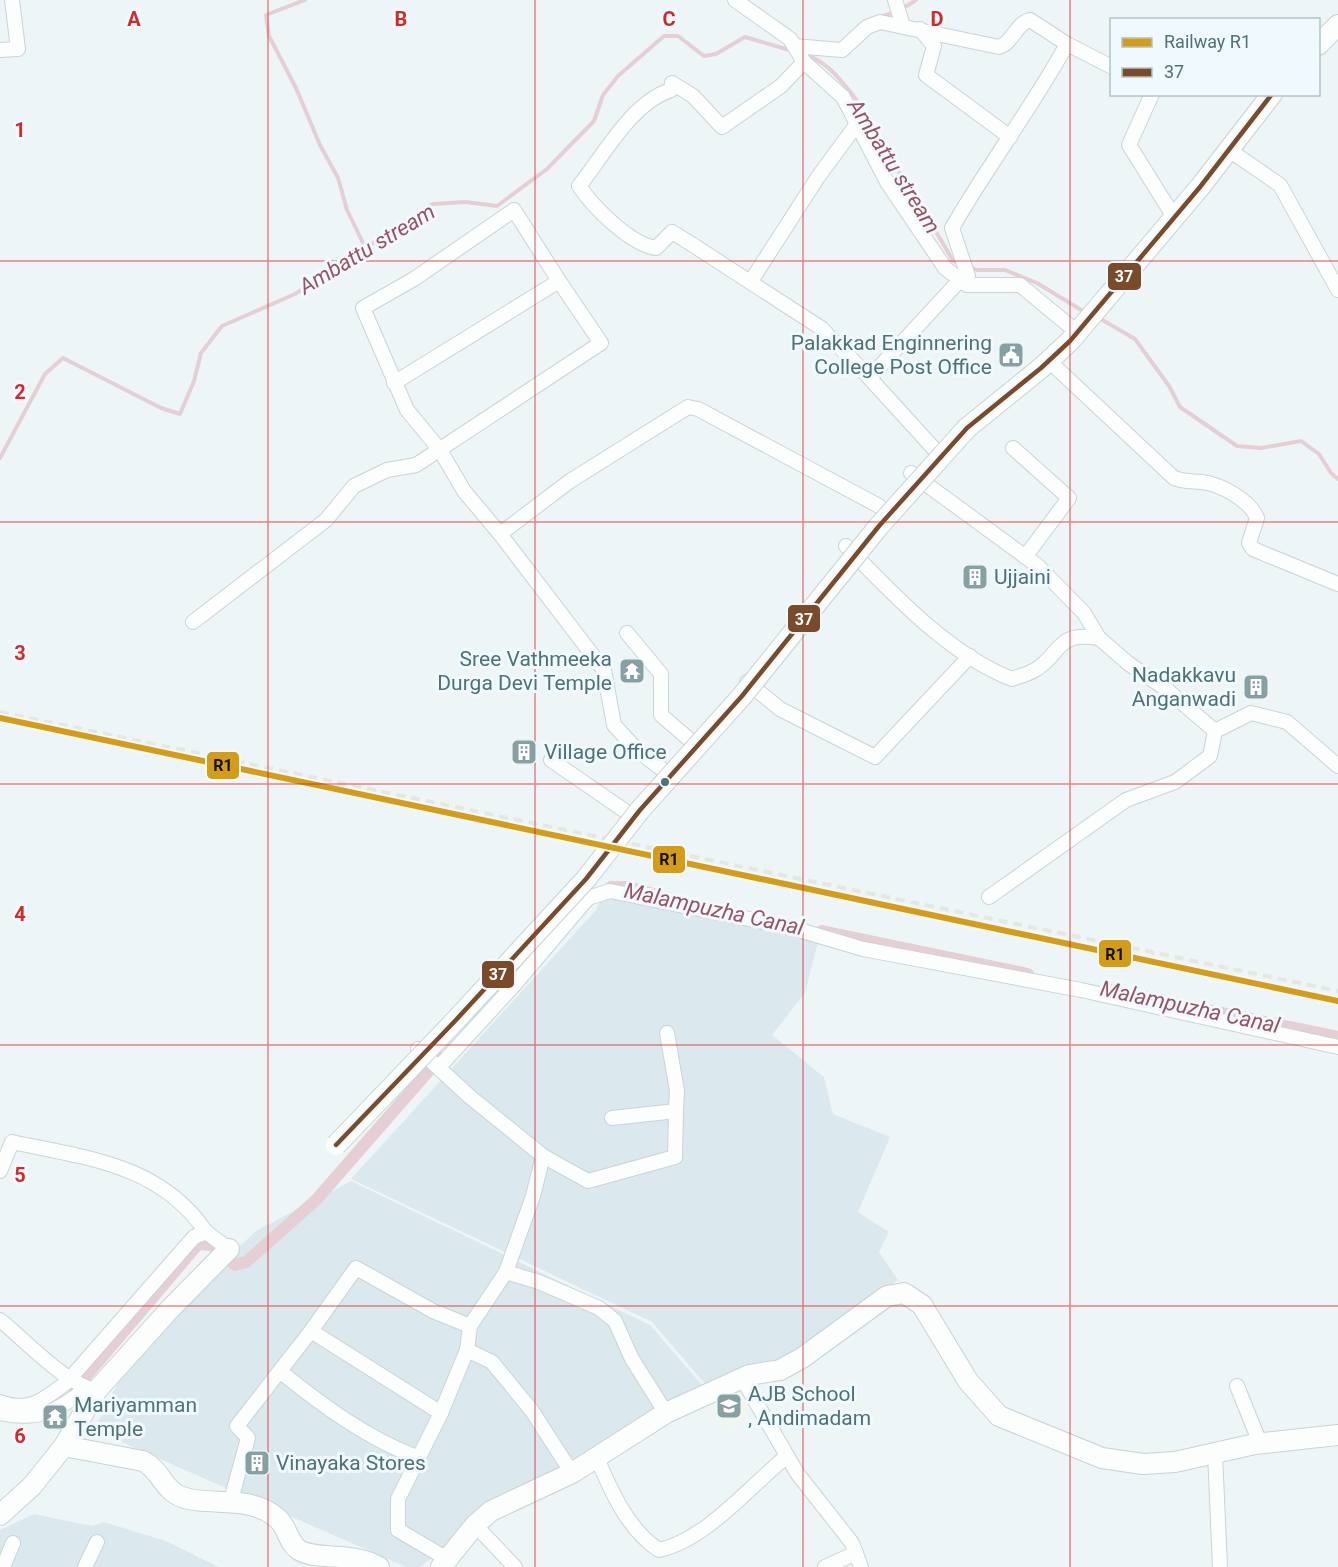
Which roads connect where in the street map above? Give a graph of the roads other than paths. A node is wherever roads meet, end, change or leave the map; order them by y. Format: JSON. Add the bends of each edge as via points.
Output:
{"nodes":[{"id":1,"x":12,"y":0,"type":"edge"},
{"id":2,"x":735,"y":0,"type":"edge"},
{"id":3,"x":899,"y":13,"type":"edge"},
{"id":4,"x":1338,"y":25,"type":"edge"},
{"id":5,"x":920,"y":29,"type":"junction"},
{"id":6,"x":1320,"y":43,"type":"edge"},
{"id":7,"x":1067,"y":44,"type":"junction"},
{"id":8,"x":794,"y":47,"type":"junction"},
{"id":9,"x":0,"y":50,"type":"edge"},
{"id":10,"x":803,"y":62,"type":"junction"},
{"id":11,"x":1110,"y":66,"type":"edge"},
{"id":12,"x":1151,"y":96,"type":"edge"},
{"id":13,"x":1270,"y":96,"type":"edge"},
{"id":14,"x":857,"y":124,"type":"junction"},
{"id":15,"x":1010,"y":137,"type":"junction"},
{"id":16,"x":1229,"y":150,"type":"junction"},
{"id":17,"x":1174,"y":217,"type":"junction"},
{"id":18,"x":965,"y":280,"type":"junction"},
{"id":19,"x":559,"y":281,"type":"junction"},
{"id":20,"x":751,"y":281,"type":"junction"},
{"id":21,"x":1338,"y":290,"type":"edge"},
{"id":22,"x":1086,"y":321,"type":"junction"},
{"id":23,"x":1049,"y":361,"type":"junction"},
{"id":24,"x":865,"y":373,"type":"junction"},
{"id":25,"x":394,"y":383,"type":"junction"},
{"id":26,"x":1013,"y":448,"type":"dead end"},
{"id":27,"x":440,"y":450,"type":"junction"},
{"id":28,"x":936,"y":451,"type":"dead end"},
{"id":29,"x":911,"y":473,"type":"dead end"},
{"id":30,"x":879,"y":506,"type":"dead end"},
{"id":31,"x":500,"y":534,"type":"junction"},
{"id":32,"x":846,"y":546,"type":"dead end"},
{"id":33,"x":1025,"y":557,"type":"junction"},
{"id":34,"x":1338,"y":584,"type":"edge"},
{"id":35,"x":193,"y":622,"type":"dead end"},
{"id":36,"x":627,"y":633,"type":"dead end"},
{"id":37,"x":1099,"y":638,"type":"junction"},
{"id":38,"x":970,"y":656,"type":"junction"},
{"id":39,"x":747,"y":682,"type":"dead end"},
{"id":40,"x":1215,"y":731,"type":"junction"},
{"id":41,"x":691,"y":741,"type":"dead end"},
{"id":42,"x":551,"y":760,"type":"dead end"},
{"id":43,"x":1338,"y":766,"type":"edge"},
{"id":44,"x":663,"y":770,"type":"dead end"},
{"id":45,"x":625,"y":811,"type":"dead end"},
{"id":46,"x":989,"y":897,"type":"dead end"},
{"id":47,"x":550,"y":902,"type":"dead end"},
{"id":48,"x":572,"y":915,"type":"junction"},
{"id":49,"x":667,"y":1033,"type":"dead end"},
{"id":50,"x":1338,"y":1047,"type":"edge"},
{"id":51,"x":418,"y":1049,"type":"dead end"},
{"id":52,"x":436,"y":1065,"type":"junction"},
{"id":53,"x":676,"y":1111,"type":"junction"},
{"id":54,"x":612,"y":1118,"type":"dead end"},
{"id":55,"x":336,"y":1145,"type":"dead end"},
{"id":56,"x":543,"y":1156,"type":"junction"},
{"id":57,"x":0,"y":1171,"type":"edge"},
{"id":58,"x":206,"y":1232,"type":"junction"},
{"id":59,"x":223,"y":1254,"type":"joint"},
{"id":60,"x":506,"y":1272,"type":"junction"},
{"id":61,"x":0,"y":1320,"type":"edge"},
{"id":62,"x":470,"y":1326,"type":"junction"},
{"id":63,"x":311,"y":1331,"type":"junction"},
{"id":64,"x":467,"y":1350,"type":"junction"},
{"id":65,"x":281,"y":1372,"type":"junction"},
{"id":66,"x":71,"y":1378,"type":"junction"},
{"id":67,"x":742,"y":1378,"type":"junction"},
{"id":68,"x":1237,"y":1386,"type":"dead end"},
{"id":69,"x":92,"y":1389,"type":"junction"},
{"id":70,"x":0,"y":1402,"type":"edge"},
{"id":71,"x":0,"y":1413,"type":"edge"},
{"id":72,"x":441,"y":1413,"type":"junction"},
{"id":73,"x":666,"y":1413,"type":"junction"},
{"id":74,"x":1338,"y":1435,"type":"edge"},
{"id":75,"x":1260,"y":1443,"type":"junction"},
{"id":76,"x":64,"y":1446,"type":"junction"},
{"id":77,"x":1215,"y":1453,"type":"junction"},
{"id":78,"x":787,"y":1456,"type":"junction"},
{"id":79,"x":419,"y":1458,"type":"junction"},
{"id":80,"x":597,"y":1458,"type":"junction"},
{"id":81,"x":572,"y":1473,"type":"junction"},
{"id":82,"x":231,"y":1500,"type":"junction"},
{"id":83,"x":0,"y":1515,"type":"edge"},
{"id":84,"x":475,"y":1525,"type":"junction"},
{"id":85,"x":96,"y":1542,"type":"dead end"},
{"id":86,"x":13,"y":1543,"type":"dead end"},
{"id":87,"x":856,"y":1553,"type":"junction"},
{"id":88,"x":445,"y":1563,"type":"edge"},
{"id":89,"x":3,"y":1567,"type":"edge"},
{"id":90,"x":86,"y":1567,"type":"edge"},
{"id":91,"x":379,"y":1567,"type":"edge"},
{"id":92,"x":515,"y":1567,"type":"edge"},
{"id":93,"x":825,"y":1567,"type":"edge"},
{"id":94,"x":861,"y":1567,"type":"edge"},
{"id":95,"x":1220,"y":1567,"type":"edge"}],
"edges":[{"from":1,"to":9,"type":"street","via":[[18,49]]},
{"from":2,"to":8,"type":"street","via":[[790,39]]},
{"from":3,"to":5,"type":"street"},
{"from":3,"to":8,"type":"street","via":[[867,27],[842,50]]},
{"from":4,"to":6,"type":"main road"},
{"from":5,"to":7,"type":"street","via":[[999,47],[1023,22],[1030,20]]},
{"from":5,"to":15,"type":"street","via":[[934,46],[926,75]]},
{"from":7,"to":11,"type":"street"},
{"from":7,"to":15,"type":"street","via":[[1040,94]]},
{"from":8,"to":10,"type":"street"},
{"from":10,"to":14,"type":"street","via":[[843,97]]},
{"from":10,"to":20,"type":"street","via":[[781,86],[722,127],[693,96],[672,83],[671,90],[648,102],[612,140],[579,186],[594,207],[645,246],[656,248],[672,232]]},
{"from":12,"to":17,"type":"street","via":[[1130,144]]},
{"from":13,"to":16,"type":"main road"},
{"from":14,"to":18,"type":"street","via":[[887,182],[945,268]]},
{"from":14,"to":20,"type":"street"},
{"from":15,"to":18,"type":"street","via":[[952,228],[963,257]]},
{"from":16,"to":17,"type":"main road"},
{"from":16,"to":21,"type":"street","via":[[1280,185]]},
{"from":17,"to":22,"type":"main road"},
{"from":18,"to":22,"type":"street","via":[[1020,285]]},
{"from":18,"to":24,"type":"street","via":[[873,374]]},
{"from":19,"to":25,"type":"street"},
{"from":19,"to":25,"type":"street","via":[[514,210],[414,279],[363,308]]},
{"from":19,"to":27,"type":"street","via":[[601,343]]},
{"from":20,"to":24,"type":"street","via":[[821,328]]},
{"from":22,"to":23,"type":"main road"},
{"from":23,"to":34,"type":"street","via":[[1174,478],[1186,483],[1211,484],[1250,507],[1257,518],[1249,543],[1253,549]]},
{"from":23,"to":55,"type":"main road","bridge":true,"via":[[967,428],[879,526],[742,696],[640,810],[586,879]]},
{"from":24,"to":28,"type":"street"},
{"from":25,"to":27,"type":"street","via":[[407,410]]},
{"from":26,"to":33,"type":"street","via":[[1069,498]]},
{"from":27,"to":31,"type":"street","via":[[464,491]]},
{"from":27,"to":35,"type":"street","via":[[416,465],[387,470],[354,486],[326,520]]},
{"from":29,"to":33,"type":"street"},
{"from":30,"to":31,"type":"street","via":[[688,407],[570,481]]},
{"from":31,"to":44,"type":"street","via":[[604,670],[614,726]]},
{"from":32,"to":38,"type":"street","via":[[892,593]]},
{"from":33,"to":37,"type":"street","via":[[1084,613]]},
{"from":36,"to":41,"type":"street","via":[[661,674],[661,715]]},
{"from":37,"to":38,"type":"street","via":[[1080,635],[1058,646],[1036,669],[1012,679],[991,671]]},
{"from":37,"to":40,"type":"street"},
{"from":38,"to":39,"type":"street","via":[[875,757],[780,709]]},
{"from":40,"to":43,"type":"street","via":[[1251,712],[1287,722]]},
{"from":40,"to":46,"type":"street","via":[[1210,756],[1176,782],[1126,800]]},
{"from":42,"to":45,"type":"street"},
{"from":47,"to":48,"type":"street"},
{"from":48,"to":50,"type":"street","via":[[594,895],[626,893],[789,927],[863,949],[1081,990]]},
{"from":48,"to":52,"type":"street","via":[[515,984]]},
{"from":49,"to":53,"type":"street","via":[[677,1091]]},
{"from":51,"to":52,"type":"street"},
{"from":52,"to":56,"type":"street"},
{"from":53,"to":54,"type":"street"},
{"from":53,"to":56,"type":"street","via":[[675,1158],[588,1181]]},
{"from":56,"to":60,"type":"street"},
{"from":57,"to":58,"type":"street","via":[[12,1142],[111,1166],[149,1178],[195,1216]]},
{"from":58,"to":59,"type":"street"},
{"from":58,"to":66,"type":"street","via":[[194,1238]]},
{"from":59,"to":69,"type":"main road"},
{"from":60,"to":62,"type":"street"},
{"from":60,"to":73,"type":"street","via":[[589,1304],[615,1321],[632,1359]]},
{"from":61,"to":66,"type":"street"},
{"from":62,"to":63,"type":"street","via":[[433,1311],[356,1268]]},
{"from":62,"to":64,"type":"street"},
{"from":63,"to":65,"type":"street"},
{"from":63,"to":72,"type":"street"},
{"from":64,"to":72,"type":"street"},
{"from":64,"to":81,"type":"street","via":[[492,1362],[532,1412]]},
{"from":65,"to":79,"type":"street","via":[[330,1410]]},
{"from":65,"to":82,"type":"street","via":[[237,1426],[248,1438]]},
{"from":66,"to":69,"type":"street"},
{"from":66,"to":70,"type":"street","via":[[29,1406],[15,1408]]},
{"from":67,"to":73,"type":"main road"},
{"from":67,"to":77,"type":"main road","via":[[780,1370],[886,1296],[904,1293],[922,1305],[968,1381],[999,1416],[1102,1458],[1143,1464]]},
{"from":67,"to":78,"type":"street"},
{"from":68,"to":75,"type":"street"},
{"from":69,"to":71,"type":"street","via":[[50,1413],[19,1417]]},
{"from":69,"to":76,"type":"main road"},
{"from":72,"to":79,"type":"street"},
{"from":73,"to":80,"type":"main road"},
{"from":74,"to":75,"type":"main road"},
{"from":75,"to":77,"type":"main road"},
{"from":76,"to":82,"type":"main road","via":[[152,1465],[172,1493],[185,1498]]},
{"from":76,"to":83,"type":"main road","via":[[33,1486]]},
{"from":77,"to":95,"type":"street"},
{"from":78,"to":80,"type":"street","via":[[706,1528],[659,1550],[647,1542],[622,1509]]},
{"from":78,"to":87,"type":"street"},
{"from":79,"to":88,"type":"street","via":[[398,1499],[398,1530]]},
{"from":80,"to":81,"type":"main road"},
{"from":81,"to":84,"type":"main road","via":[[491,1511]]},
{"from":82,"to":91,"type":"main road","via":[[276,1517],[299,1550],[366,1559]]},
{"from":84,"to":88,"type":"main road"},
{"from":84,"to":92,"type":"street"},
{"from":85,"to":90,"type":"street"},
{"from":86,"to":89,"type":"street"},
{"from":87,"to":93,"type":"street"},
{"from":87,"to":94,"type":"street"}]}
